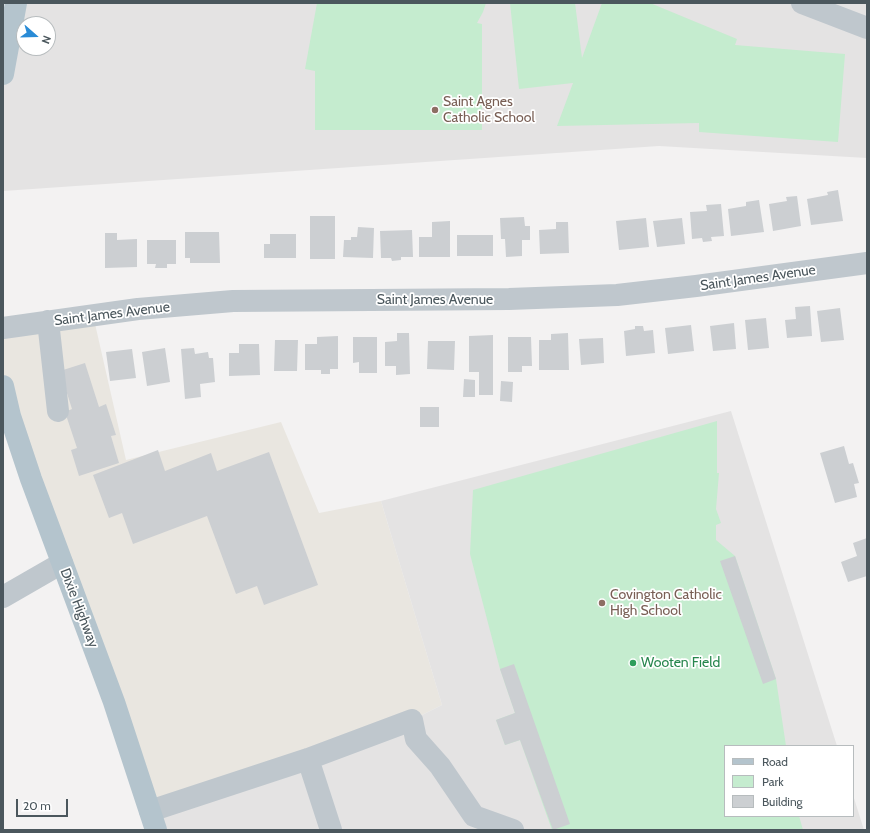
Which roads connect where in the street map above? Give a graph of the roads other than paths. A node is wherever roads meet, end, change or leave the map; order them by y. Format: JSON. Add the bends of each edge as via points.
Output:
{"nodes":[{"id":1,"x":16,"y":3,"type":"edge"},
{"id":2,"x":802,"y":3,"type":"edge"},
{"id":3,"x":867,"y":28,"type":"edge"},
{"id":4,"x":3,"y":74,"type":"edge"},
{"id":5,"x":867,"y":263,"type":"edge"},
{"id":6,"x":48,"y":321,"type":"junction"},
{"id":7,"x":3,"y":328,"type":"edge"},
{"id":8,"x":3,"y":386,"type":"edge"},
{"id":9,"x":58,"y":411,"type":"dead end"},
{"id":10,"x":62,"y":563,"type":"junction"},
{"id":11,"x":3,"y":597,"type":"edge"},
{"id":12,"x":308,"y":759,"type":"junction"},
{"id":13,"x":153,"y":821,"type":"edge"},
{"id":14,"x":331,"y":830,"type":"edge"},
{"id":15,"x":514,"y":830,"type":"edge"}],
"edges":[{"from":1,"to":4,"type":"main road"},
{"from":2,"to":3,"type":"street"},
{"from":5,"to":6,"type":"street","name":"Saint James Avenue","via":[[617,295],[509,299],[233,301]]},
{"from":6,"to":7,"type":"street","name":"Saint James Avenue"},
{"from":6,"to":9,"type":"street"},
{"from":8,"to":10,"type":"main road","name":"Dixie Highway","via":[[12,424]]},
{"from":10,"to":11,"type":"street"},
{"from":10,"to":13,"type":"main road","name":"Dixie Highway","via":[[114,702]]},
{"from":12,"to":13,"type":"street"},
{"from":12,"to":14,"type":"street"},
{"from":12,"to":15,"type":"street","via":[[412,720],[416,740],[440,766],[474,816]]}]}
